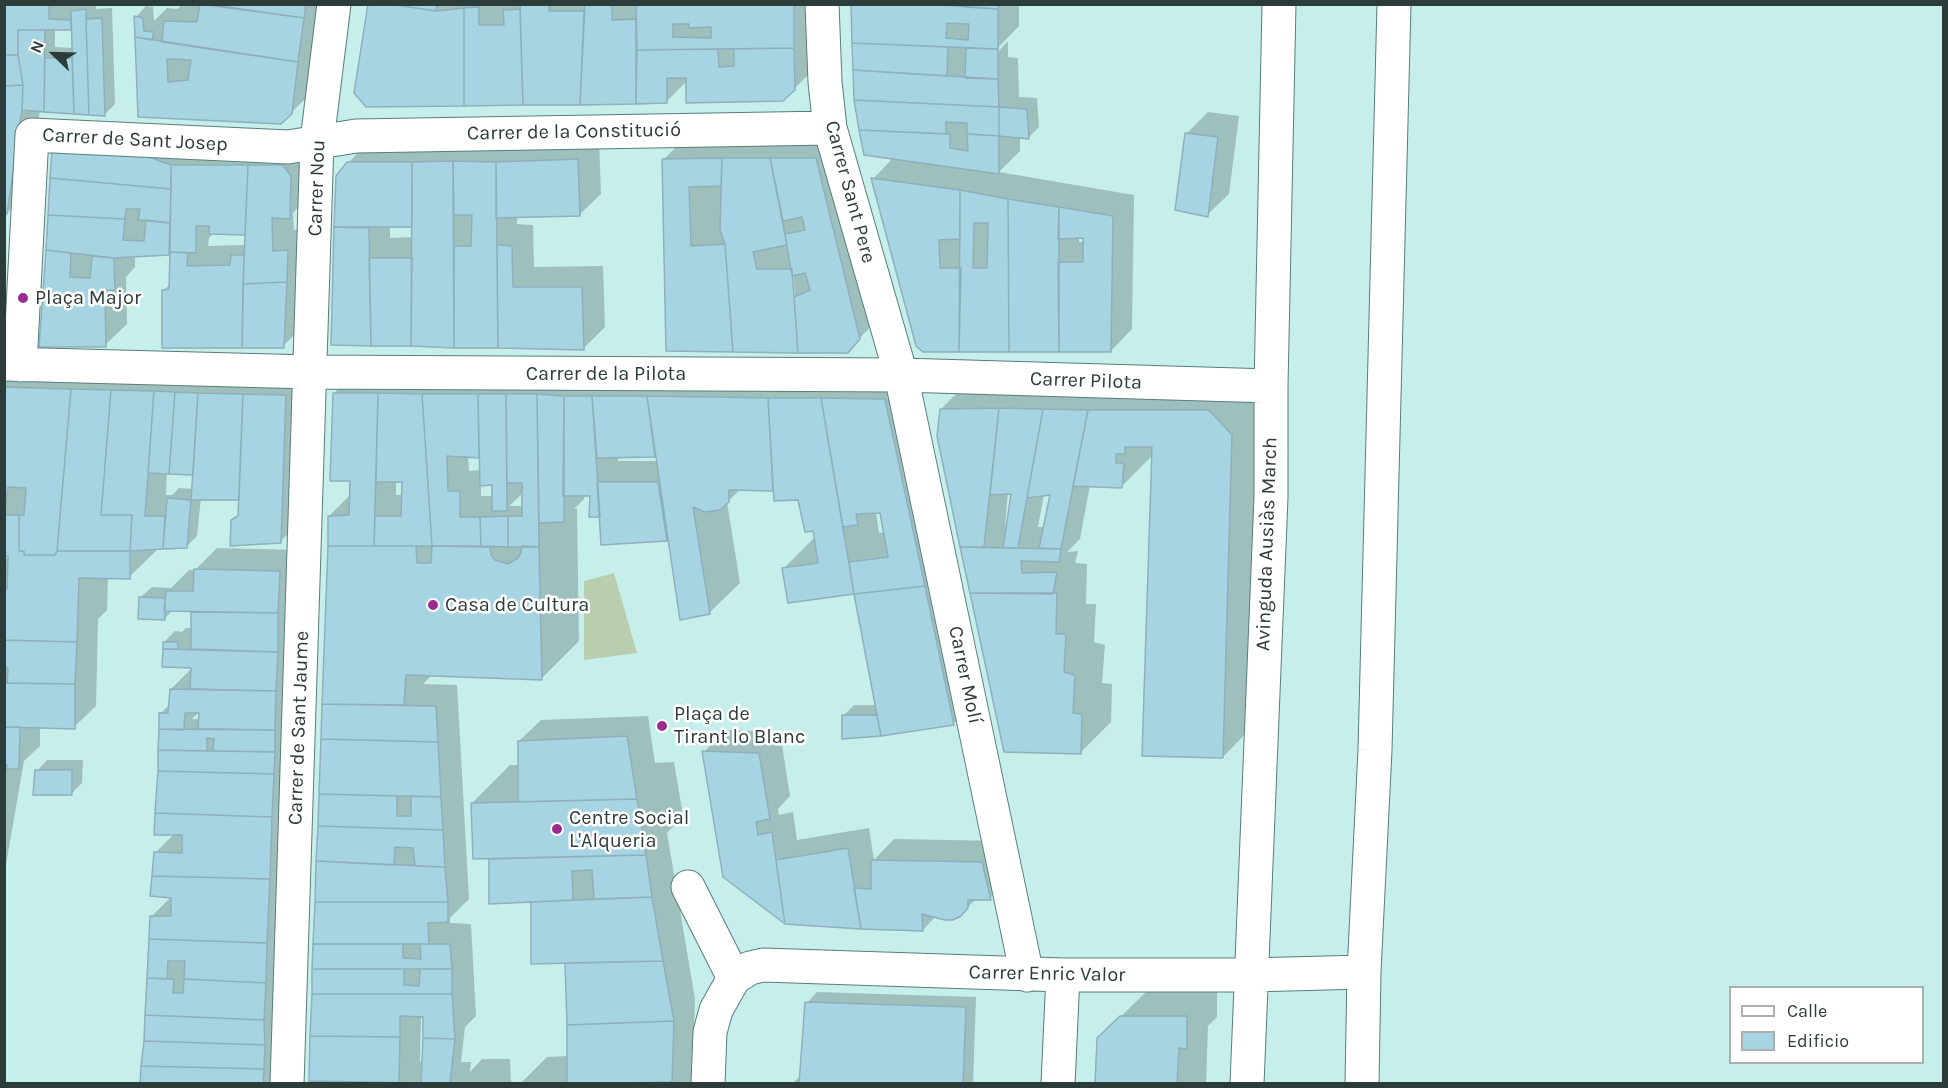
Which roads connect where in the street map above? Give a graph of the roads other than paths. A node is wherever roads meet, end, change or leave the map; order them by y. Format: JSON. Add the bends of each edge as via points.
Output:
{"nodes":[{"id":1,"x":334,"y":4,"type":"edge"},
{"id":2,"x":822,"y":4,"type":"edge"},
{"id":3,"x":1280,"y":4,"type":"edge"},
{"id":4,"x":1394,"y":4,"type":"edge"},
{"id":5,"x":830,"y":128,"type":"junction"},
{"id":6,"x":317,"y":141,"type":"junction"},
{"id":7,"x":21,"y":365,"type":"edge"},
{"id":8,"x":311,"y":372,"type":"junction"},
{"id":9,"x":901,"y":375,"type":"junction"},
{"id":10,"x":1271,"y":386,"type":"junction"},
{"id":11,"x":688,"y":887,"type":"dead end"},
{"id":12,"x":1364,"y":972,"type":"junction"},
{"id":13,"x":1027,"y":975,"type":"junction"},
{"id":14,"x":1063,"y":975,"type":"junction"},
{"id":15,"x":1250,"y":975,"type":"junction"},
{"id":16,"x":734,"y":978,"type":"junction"},
{"id":17,"x":288,"y":1083,"type":"edge"},
{"id":18,"x":708,"y":1083,"type":"edge"},
{"id":19,"x":1058,"y":1083,"type":"edge"},
{"id":20,"x":1246,"y":1083,"type":"edge"},
{"id":21,"x":1362,"y":1083,"type":"edge"}],
"edges":[{"from":1,"to":6,"type":"street","name":"Carrer Nou"},
{"from":2,"to":5,"type":"street","name":"Carrer Sant Pere"},
{"from":3,"to":10,"type":"street","name":"Avinguda Ausiàs March"},
{"from":4,"to":12,"type":"street","via":[[1375,750]]},
{"from":5,"to":6,"type":"street","name":"Carrer de la Constitució","via":[[356,136]]},
{"from":5,"to":9,"type":"street","name":"Carrer Sant Pere"},
{"from":6,"to":7,"type":"street","name":"Carrer de Sant Josep","via":[[288,147],[32,135]]},
{"from":6,"to":8,"type":"street","name":"Carrer Nou"},
{"from":7,"to":8,"type":"street","name":"Carrer de la Pilota"},
{"from":8,"to":9,"type":"street","name":"Carrer de la Pilota"},
{"from":8,"to":17,"type":"street","name":"Carrer de Sant Jaume"},
{"from":9,"to":10,"type":"street","name":"Carrer Pilota"},
{"from":9,"to":13,"type":"street","name":"Carrer Molí"},
{"from":10,"to":15,"type":"street","name":"Avinguda Ausiàs March","via":[[1271,496]]},
{"from":11,"to":16,"type":"street"},
{"from":12,"to":15,"type":"street","name":"Carrer Enric Valor"},
{"from":12,"to":21,"type":"street"},
{"from":13,"to":14,"type":"street","name":"Carrer Enric Valor"},
{"from":13,"to":16,"type":"street","name":"Carrer Enric Valor","via":[[763,965]]},
{"from":14,"to":15,"type":"street","name":"Carrer Enric Valor"},
{"from":14,"to":19,"type":"street"},
{"from":15,"to":20,"type":"street","name":"Avinguda Ausiàs March"},
{"from":16,"to":18,"type":"street","via":[[716,1010],[710,1032]]}]}
